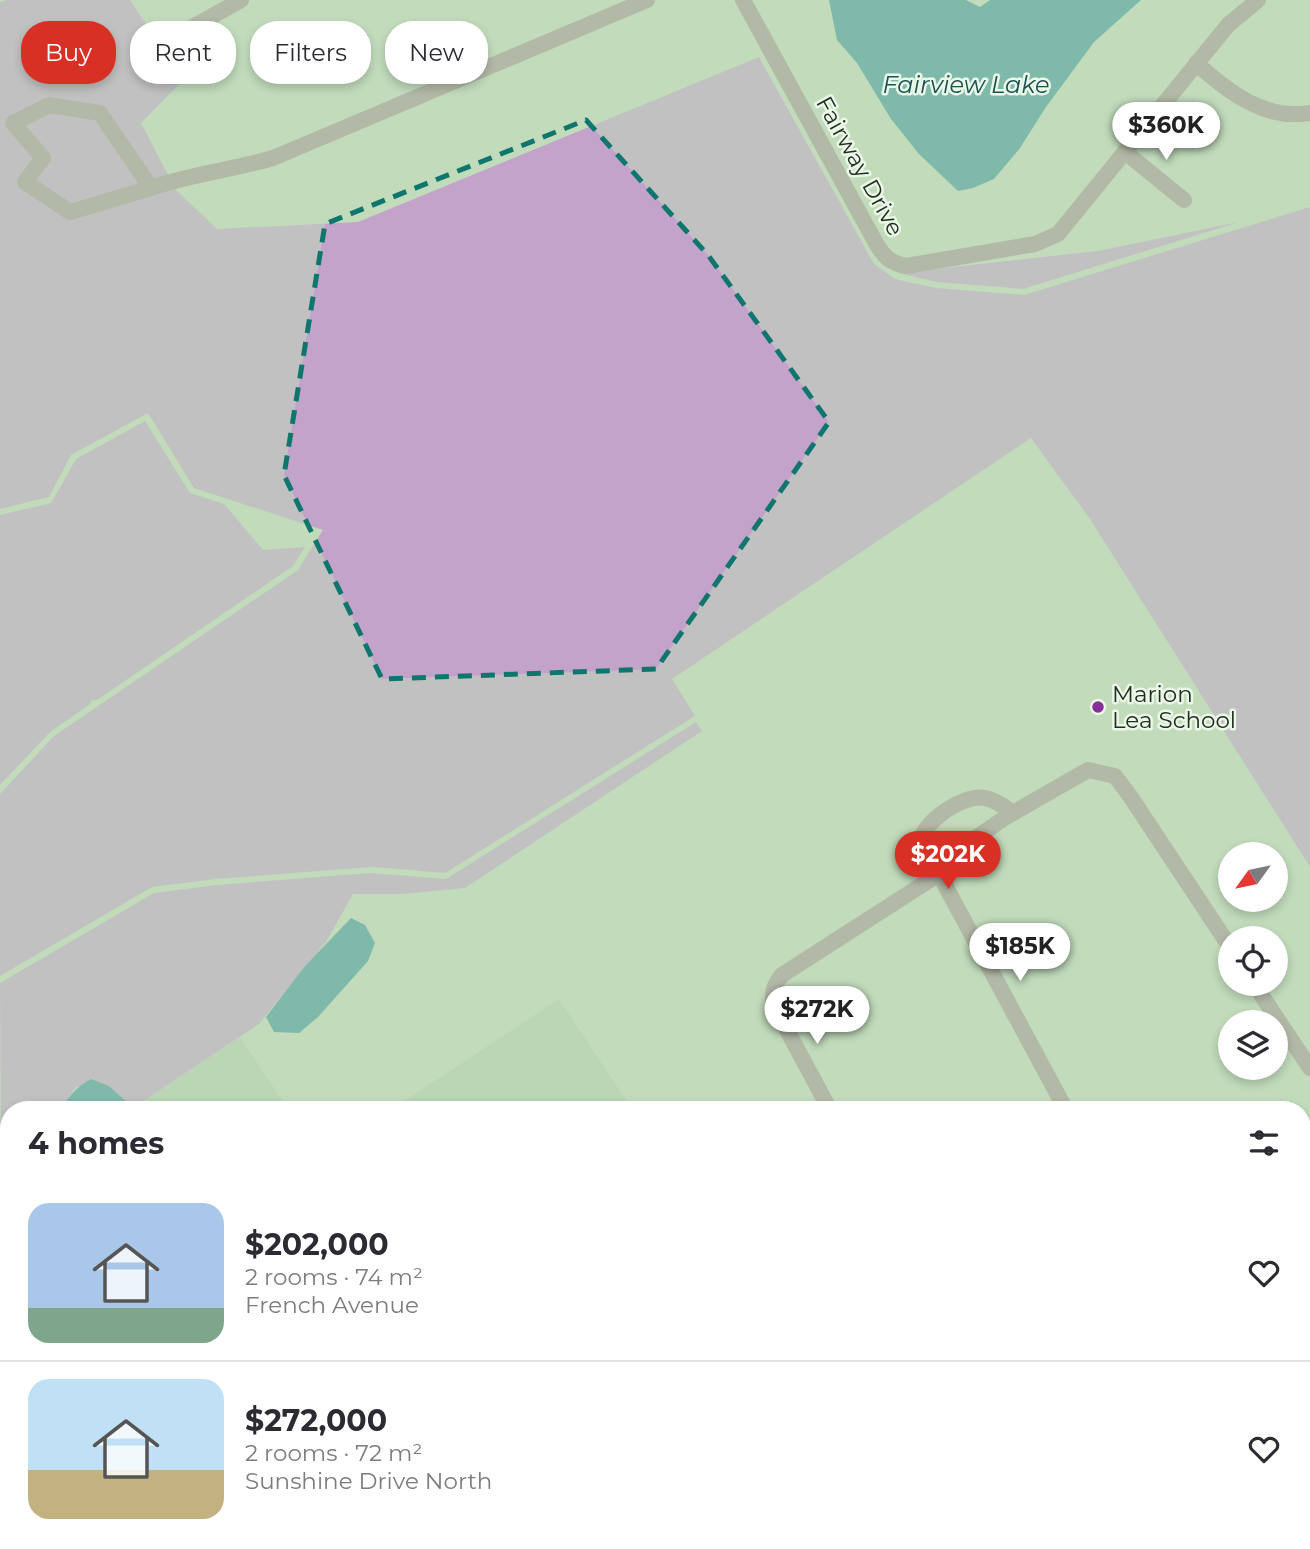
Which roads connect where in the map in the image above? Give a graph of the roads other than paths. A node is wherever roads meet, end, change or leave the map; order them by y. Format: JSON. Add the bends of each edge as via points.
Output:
{"nodes":[{"id":1,"x":241,"y":0,"type":"edge"},
{"id":2,"x":647,"y":0,"type":"edge"},
{"id":3,"x":743,"y":0,"type":"edge"},
{"id":4,"x":1258,"y":0,"type":"edge"},
{"id":5,"x":203,"y":21,"type":"edge"},
{"id":6,"x":1196,"y":63,"type":"junction"},
{"id":7,"x":1310,"y":113,"type":"edge"},
{"id":8,"x":1125,"y":152,"type":"junction"},
{"id":9,"x":151,"y":188,"type":"junction"},
{"id":10,"x":1184,"y":200,"type":"dead end"},
{"id":11,"x":1014,"y":813,"type":"junction"},
{"id":12,"x":939,"y":874,"type":"junction"},
{"id":13,"x":1218,"y":929,"type":"edge"},
{"id":14,"x":1262,"y":996,"type":"edge"},
{"id":15,"x":1310,"y":1068,"type":"edge"},
{"id":16,"x":825,"y":1101,"type":"edge"},
{"id":17,"x":1061,"y":1101,"type":"edge"}],
"edges":[{"from":1,"to":5,"type":"street"},
{"from":2,"to":9,"type":"street","via":[[273,158]]},
{"from":3,"to":8,"type":"street","name":"Fairway Drive","via":[[877,245],[896,264],[906,266],[1048,239],[1067,225]]},
{"from":4,"to":6,"type":"street","name":"Fairway Drive","via":[[1228,25]]},
{"from":6,"to":7,"type":"street","via":[[1247,102],[1278,112]]},
{"from":6,"to":8,"type":"street","name":"Fairway Drive"},
{"from":8,"to":10,"type":"street"},
{"from":9,"to":9,"type":"street","via":[[70,212],[25,181],[43,158],[13,123],[48,106],[100,113]]},
{"from":11,"to":12,"type":"street","via":[[951,855]]},
{"from":11,"to":12,"type":"street","via":[[985,797],[957,802],[931,822],[919,843],[921,856]]},
{"from":11,"to":13,"type":"street","via":[[1088,770],[1115,776]]},
{"from":12,"to":16,"type":"street","via":[[782,975],[775,984],[773,1004]]},
{"from":12,"to":17,"type":"street"},
{"from":14,"to":15,"type":"street"}]}
